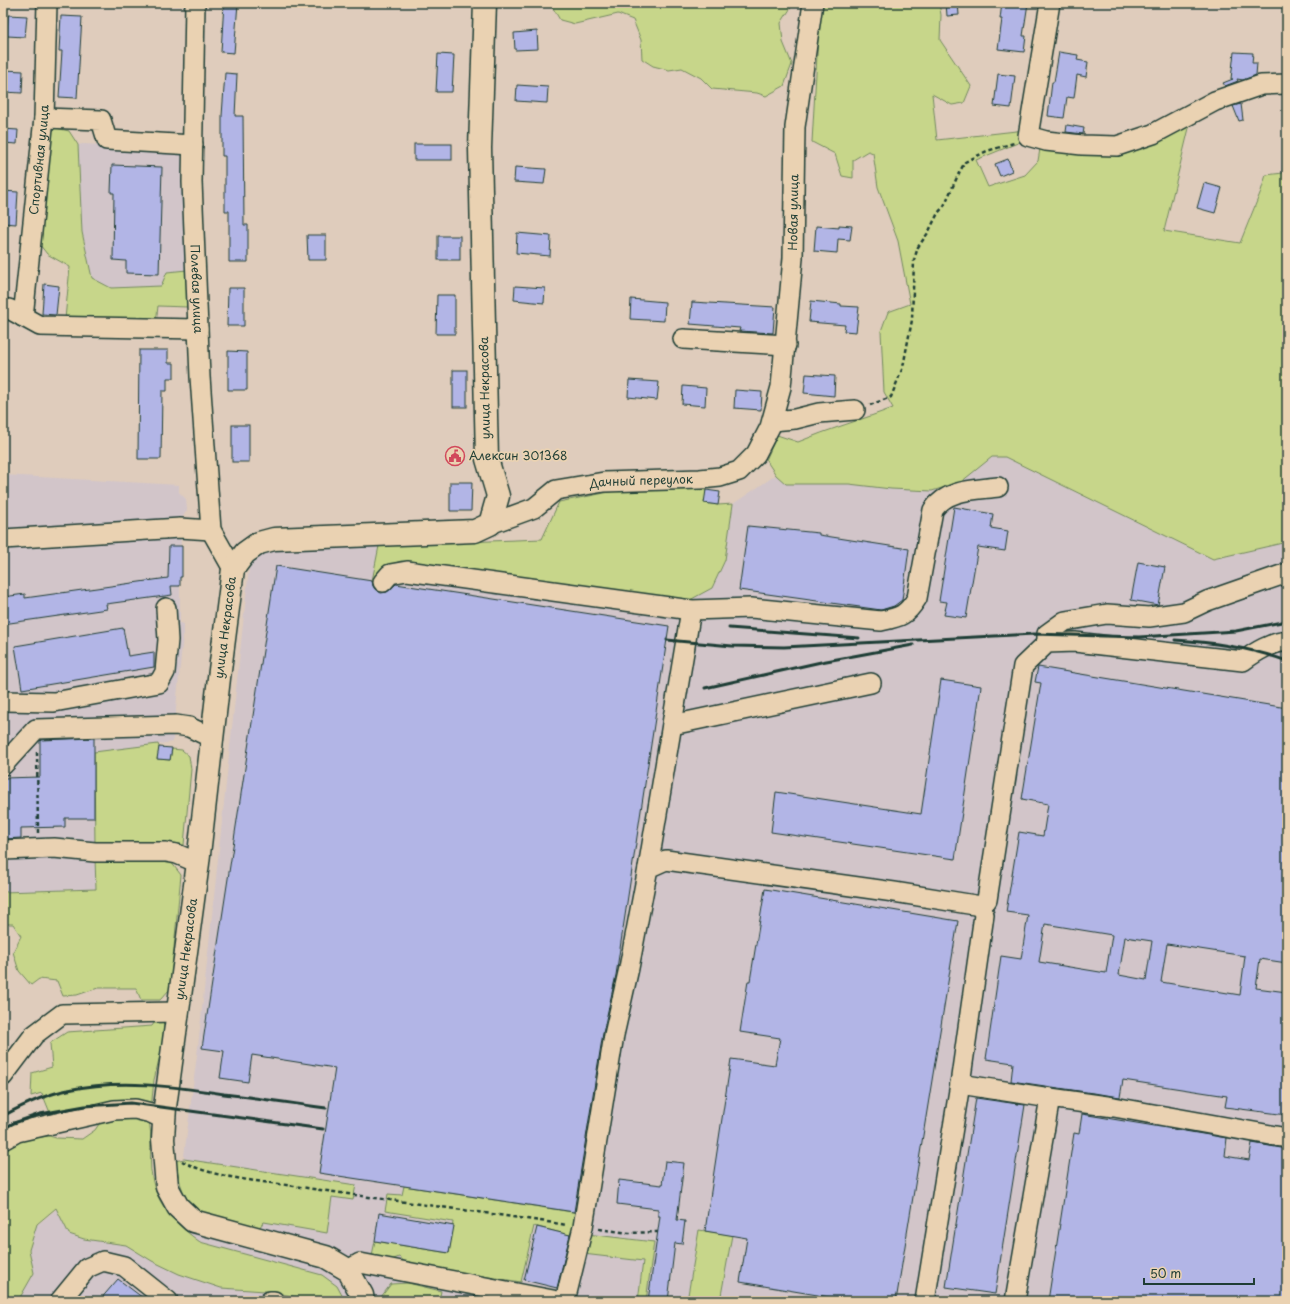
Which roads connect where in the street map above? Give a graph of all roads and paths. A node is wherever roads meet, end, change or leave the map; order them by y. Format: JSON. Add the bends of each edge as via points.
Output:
{"nodes":[{"id":1,"x":47,"y":3,"type":"edge"},
{"id":2,"x":195,"y":3,"type":"edge"},
{"id":3,"x":485,"y":3,"type":"edge"},
{"id":4,"x":813,"y":3,"type":"edge"},
{"id":5,"x":1050,"y":3,"type":"edge"},
{"id":6,"x":1287,"y":84,"type":"edge"},
{"id":7,"x":44,"y":118,"type":"junction"},
{"id":8,"x":1029,"y":133,"type":"junction"},
{"id":9,"x":193,"y":145,"type":"junction"},
{"id":10,"x":3,"y":308,"type":"edge"},
{"id":11,"x":23,"y":317,"type":"junction"},
{"id":12,"x":198,"y":329,"type":"junction"},
{"id":13,"x":683,"y":339,"type":"dead end"},
{"id":14,"x":786,"y":345,"type":"junction"},
{"id":15,"x":855,"y":410,"type":"joint"},
{"id":16,"x":772,"y":421,"type":"junction"},
{"id":17,"x":998,"y":487,"type":"dead end"},
{"id":18,"x":490,"y":524,"type":"junction"},
{"id":19,"x":211,"y":530,"type":"junction"},
{"id":20,"x":3,"y":539,"type":"edge"},
{"id":21,"x":233,"y":569,"type":"junction"},
{"id":22,"x":1287,"y":573,"type":"edge"},
{"id":23,"x":383,"y":582,"type":"dead end"},
{"id":24,"x":166,"y":608,"type":"dead end"},
{"id":25,"x":691,"y":610,"type":"junction"},
{"id":26,"x":1287,"y":641,"type":"edge"},
{"id":27,"x":1047,"y":643,"type":"junction"},
{"id":28,"x":871,"y":683,"type":"dead end"},
{"id":29,"x":3,"y":701,"type":"edge"},
{"id":30,"x":672,"y":725,"type":"junction"},
{"id":31,"x":36,"y":729,"type":"junction"},
{"id":32,"x":212,"y":738,"type":"junction"},
{"id":33,"x":3,"y":765,"type":"edge"},
{"id":34,"x":39,"y":848,"type":"junction"},
{"id":35,"x":3,"y":850,"type":"edge"},
{"id":36,"x":198,"y":863,"type":"junction"},
{"id":37,"x":648,"y":868,"type":"junction"},
{"id":38,"x":982,"y":906,"type":"junction"},
{"id":39,"x":177,"y":1012,"type":"junction"},
{"id":40,"x":3,"y":1076,"type":"edge"},
{"id":41,"x":960,"y":1084,"type":"junction"},
{"id":42,"x":1050,"y":1098,"type":"junction"},
{"id":43,"x":164,"y":1119,"type":"junction"},
{"id":44,"x":1287,"y":1138,"type":"edge"},
{"id":45,"x":3,"y":1140,"type":"edge"},
{"id":46,"x":180,"y":1158,"type":"dead end"},
{"id":47,"x":583,"y":1227,"type":"junction"},
{"id":48,"x":658,"y":1232,"type":"dead end"},
{"id":49,"x":348,"y":1270,"type":"junction"},
{"id":50,"x":60,"y":1301,"type":"edge"},
{"id":51,"x":168,"y":1301,"type":"edge"},
{"id":52,"x":270,"y":1301,"type":"edge"},
{"id":53,"x":274,"y":1301,"type":"edge"},
{"id":54,"x":363,"y":1301,"type":"edge"},
{"id":55,"x":558,"y":1301,"type":"edge"},
{"id":56,"x":565,"y":1301,"type":"edge"},
{"id":57,"x":925,"y":1301,"type":"edge"},
{"id":58,"x":1015,"y":1301,"type":"edge"}],
"edges":[{"from":1,"to":7,"type":"street","name":"Спортивная улица"},
{"from":2,"to":9,"type":"street","name":"Полевая улица"},
{"from":3,"to":18,"type":"main road","name":"улица Некрасова","via":[[480,148],[487,459],[498,496]]},
{"from":4,"to":14,"type":"street","name":"Новая улица","via":[[795,127],[793,258]]},
{"from":5,"to":8,"type":"street"},
{"from":6,"to":8,"type":"street","via":[[1261,85],[1215,101],[1153,134],[1117,146],[1046,141]]},
{"from":7,"to":9,"type":"street","via":[[101,120],[107,140]]},
{"from":7,"to":11,"type":"street","name":"Спортивная улица"},
{"from":8,"to":15,"type":"path","via":[[1022,140],[987,151],[965,162],[944,206],[918,246],[914,260],[912,320],[903,367],[891,397]]},
{"from":9,"to":12,"type":"street","name":"Полевая улица","via":[[192,182]]},
{"from":10,"to":11,"type":"street"},
{"from":11,"to":12,"type":"street","via":[[40,326]]},
{"from":12,"to":19,"type":"street","name":"Полевая улица"},
{"from":13,"to":14,"type":"street"},
{"from":14,"to":16,"type":"street","name":"Новая улица","via":[[781,387]]},
{"from":15,"to":16,"type":"street"},
{"from":16,"to":18,"type":"street","name":"Дачный переулок","via":[[756,454],[739,471],[720,477],[604,482],[556,490],[534,508]]},
{"from":17,"to":25,"type":"street","via":[[953,494],[938,503],[933,510],[917,598],[910,609],[899,617],[881,621],[751,608]]},
{"from":18,"to":21,"type":"main road","name":"улица Некрасова","via":[[475,531],[274,540],[259,543],[245,553]]},
{"from":19,"to":20,"type":"street","via":[[180,528]]},
{"from":19,"to":21,"type":"street","name":"Полевая улица"},
{"from":21,"to":32,"type":"main road","name":"улица Некрасова"},
{"from":22,"to":27,"type":"street","via":[[1207,601],[1184,612],[1149,617],[1107,614],[1065,621],[1047,634]]},
{"from":23,"to":25,"type":"street","via":[[390,574],[407,571]]},
{"from":24,"to":29,"type":"street","via":[[168,640],[165,672],[159,683],[54,702]]},
{"from":25,"to":30,"type":"street"},
{"from":26,"to":27,"type":"street","via":[[1276,642],[1243,661],[1075,642]]},
{"from":27,"to":38,"type":"street","via":[[1023,666],[987,900]]},
{"from":28,"to":30,"type":"street"},
{"from":30,"to":37,"type":"street"},
{"from":31,"to":32,"type":"street","via":[[176,725],[189,727]]},
{"from":31,"to":33,"type":"street"},
{"from":31,"to":34,"type":"path"},
{"from":32,"to":36,"type":"main road","name":"улица Некрасова"},
{"from":34,"to":35,"type":"street"},
{"from":34,"to":36,"type":"street","via":[[96,852],[166,852]]},
{"from":36,"to":39,"type":"main road","name":"улица Некрасова"},
{"from":37,"to":38,"type":"street","via":[[666,860]]},
{"from":37,"to":47,"type":"street","via":[[614,1035]]},
{"from":38,"to":41,"type":"street","via":[[984,915]]},
{"from":39,"to":40,"type":"street","via":[[62,1014],[34,1035]]},
{"from":39,"to":43,"type":"main road","name":"улица Некрасова"},
{"from":41,"to":42,"type":"street"},
{"from":41,"to":57,"type":"street"},
{"from":42,"to":44,"type":"street"},
{"from":42,"to":58,"type":"street"},
{"from":43,"to":45,"type":"street","via":[[135,1109],[114,1110],[17,1132]]},
{"from":43,"to":49,"type":"main road","name":"улица Некрасова","via":[[167,1187],[178,1208],[193,1221],[326,1257]]},
{"from":46,"to":47,"type":"path","via":[[196,1168],[227,1176]]},
{"from":47,"to":48,"type":"path"},
{"from":47,"to":56,"type":"street"},
{"from":49,"to":54,"type":"main road"},
{"from":49,"to":55,"type":"street","via":[[360,1263]]},
{"from":50,"to":51,"type":"street","via":[[86,1268],[103,1261],[124,1266]]},
{"from":52,"to":53,"type":"street"}]}
